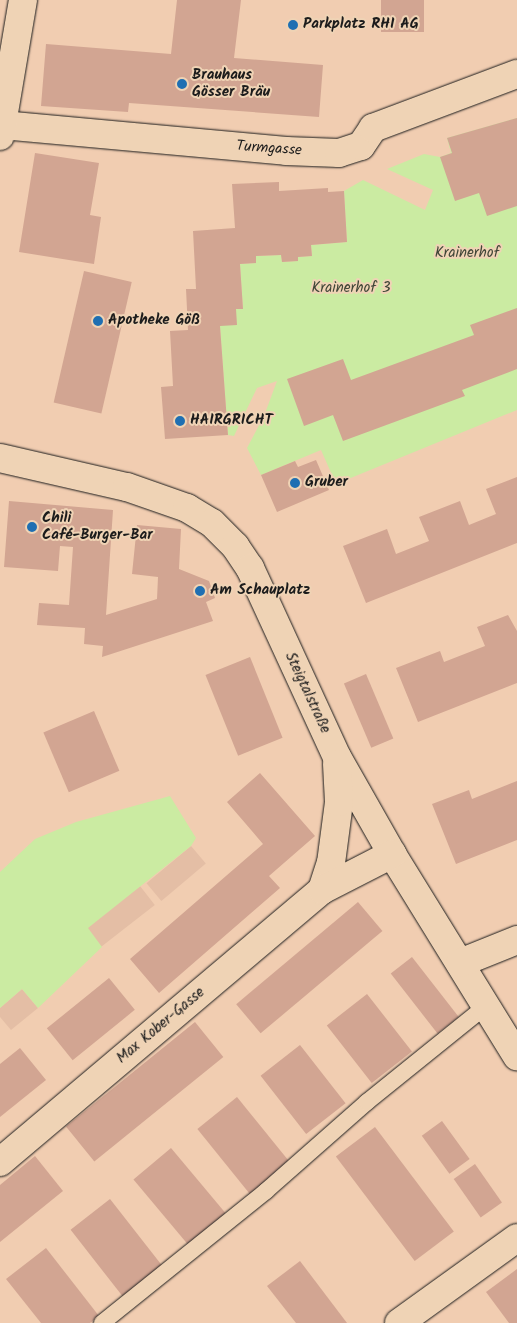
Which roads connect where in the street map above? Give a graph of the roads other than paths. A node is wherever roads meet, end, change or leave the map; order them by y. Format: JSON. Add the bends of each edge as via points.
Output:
{"nodes":[{"id":1,"x":23,"y":0,"type":"edge"},
{"id":2,"x":517,"y":74,"type":"edge"},
{"id":3,"x":1,"y":131,"type":"edge"},
{"id":4,"x":0,"y":458,"type":"edge"},
{"id":5,"x":337,"y":757,"type":"junction"},
{"id":6,"x":392,"y":854,"type":"junction"},
{"id":7,"x":322,"y":890,"type":"junction"},
{"id":8,"x":517,"y":940,"type":"edge"},
{"id":9,"x":460,"y":963,"type":"junction"},
{"id":10,"x":487,"y":1004,"type":"junction"},
{"id":11,"x":517,"y":1056,"type":"edge"},
{"id":12,"x":0,"y":1162,"type":"edge"},
{"id":13,"x":517,"y":1238,"type":"edge"},
{"id":14,"x":102,"y":1323,"type":"edge"},
{"id":15,"x":400,"y":1323,"type":"edge"}],
"edges":[{"from":1,"to":3,"type":"street","name":"Turmgasse"},
{"from":2,"to":3,"type":"street","name":"Turmgasse","via":[[373,128],[361,146],[338,153]]},
{"from":4,"to":5,"type":"street","name":"Steigtalstraße","via":[[127,487],[187,508],[212,523],[235,546],[250,568]]},
{"from":5,"to":6,"type":"street","name":"Steigtalstraße"},
{"from":5,"to":7,"type":"street","via":[[339,802],[331,863]]},
{"from":6,"to":7,"type":"street","name":"Max Kober-Gasse"},
{"from":6,"to":9,"type":"street","name":"Steigtalstraße"},
{"from":7,"to":12,"type":"street","name":"Max Kober-Gasse"},
{"from":8,"to":9,"type":"street"},
{"from":9,"to":10,"type":"street","name":"Steigtalstraße"},
{"from":10,"to":11,"type":"street","name":"Steigtalstraße"},
{"from":10,"to":14,"type":"lane","via":[[367,1102],[266,1192]]},
{"from":13,"to":15,"type":"street"}]}
